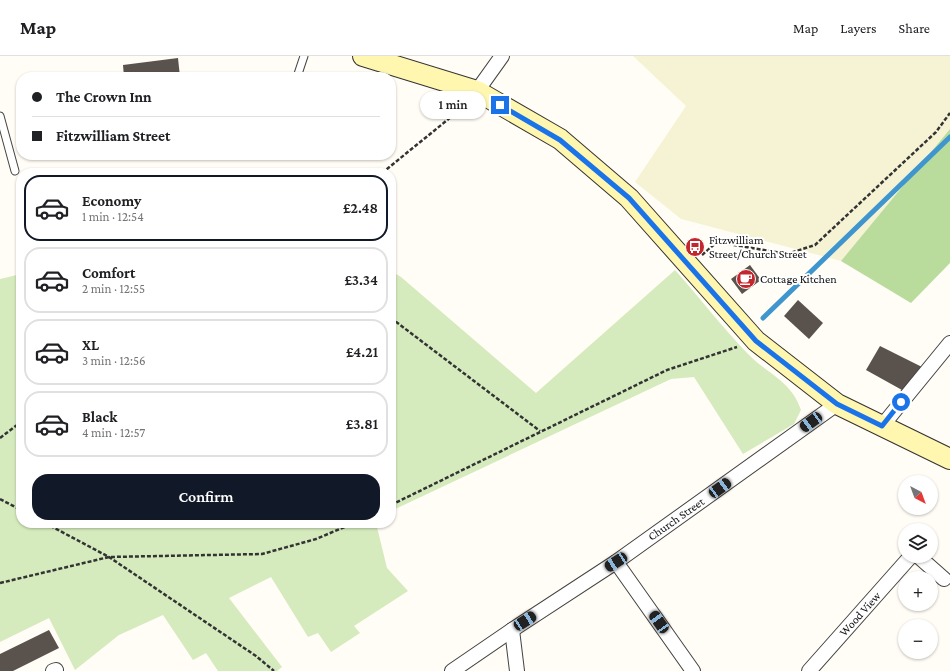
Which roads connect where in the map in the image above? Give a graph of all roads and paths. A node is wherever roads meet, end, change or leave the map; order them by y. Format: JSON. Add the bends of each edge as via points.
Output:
{"nodes":[{"id":1,"x":304,"y":56,"type":"edge"},
{"id":2,"x":363,"y":56,"type":"edge"},
{"id":3,"x":502,"y":56,"type":"edge"},
{"id":4,"x":299,"y":72,"type":"edge"},
{"id":5,"x":473,"y":90,"type":"junction"},
{"id":6,"x":950,"y":113,"type":"edge"},
{"id":7,"x":0,"y":116,"type":"edge"},
{"id":8,"x":388,"y":168,"type":"edge"},
{"id":9,"x":15,"y":170,"type":"dead end"},
{"id":10,"x":689,"y":265,"type":"junction"},
{"id":11,"x":396,"y":322,"type":"edge"},
{"id":12,"x":756,"y":341,"type":"junction"},
{"id":13,"x":950,"y":343,"type":"edge"},
{"id":14,"x":837,"y":404,"type":"junction"},
{"id":15,"x":16,"y":426,"type":"edge"},
{"id":16,"x":882,"y":426,"type":"junction"},
{"id":17,"x":540,"y":431,"type":"junction"},
{"id":18,"x":0,"y":438,"type":"edge"},
{"id":19,"x":950,"y":459,"type":"edge"},
{"id":20,"x":0,"y":499,"type":"edge"},
{"id":21,"x":396,"y":503,"type":"edge"},
{"id":22,"x":16,"y":507,"type":"edge"},
{"id":23,"x":54,"y":528,"type":"edge"},
{"id":24,"x":342,"y":528,"type":"edge"},
{"id":25,"x":109,"y":557,"type":"junction"},
{"id":26,"x":616,"y":562,"type":"junction"},
{"id":27,"x":905,"y":563,"type":"edge"},
{"id":28,"x":926,"y":563,"type":"edge"},
{"id":29,"x":944,"y":579,"type":"dead end"},
{"id":30,"x":0,"y":583,"type":"edge"},
{"id":31,"x":512,"y":630,"type":"junction"},
{"id":32,"x":274,"y":671,"type":"edge"},
{"id":33,"x":452,"y":671,"type":"edge"},
{"id":34,"x":517,"y":671,"type":"edge"},
{"id":35,"x":693,"y":671,"type":"edge"},
{"id":36,"x":809,"y":671,"type":"edge"}],
"edges":[{"from":1,"to":4,"type":"lane"},
{"from":2,"to":5,"type":"main road"},
{"from":3,"to":5,"type":"street"},
{"from":5,"to":8,"type":"path","via":[[451,117]]},
{"from":5,"to":10,"type":"main road","via":[[560,140],[629,198]]},
{"from":6,"to":10,"type":"path","via":[[936,132],[815,245],[787,254],[717,242]]},
{"from":7,"to":9,"type":"lane"},
{"from":10,"to":12,"type":"main road"},
{"from":11,"to":17,"type":"path"},
{"from":12,"to":14,"type":"main road"},
{"from":12,"to":17,"type":"path","via":[[667,370]]},
{"from":13,"to":16,"type":"street"},
{"from":14,"to":16,"type":"main road"},
{"from":14,"to":26,"type":"street","name":"Church Street"},
{"from":15,"to":18,"type":"path"},
{"from":16,"to":19,"type":"main road"},
{"from":17,"to":21,"type":"path"},
{"from":20,"to":22,"type":"path"},
{"from":23,"to":25,"type":"path"},
{"from":24,"to":25,"type":"path","via":[[316,539],[262,554]]},
{"from":25,"to":30,"type":"path"},
{"from":25,"to":32,"type":"path","via":[[256,656]]},
{"from":26,"to":31,"type":"street","name":"Church Street"},
{"from":26,"to":35,"type":"street"},
{"from":27,"to":36,"type":"street","name":"Wood View"},
{"from":28,"to":29,"type":"street"},
{"from":31,"to":33,"type":"street","name":"Church Street"},
{"from":31,"to":34,"type":"street"}]}
